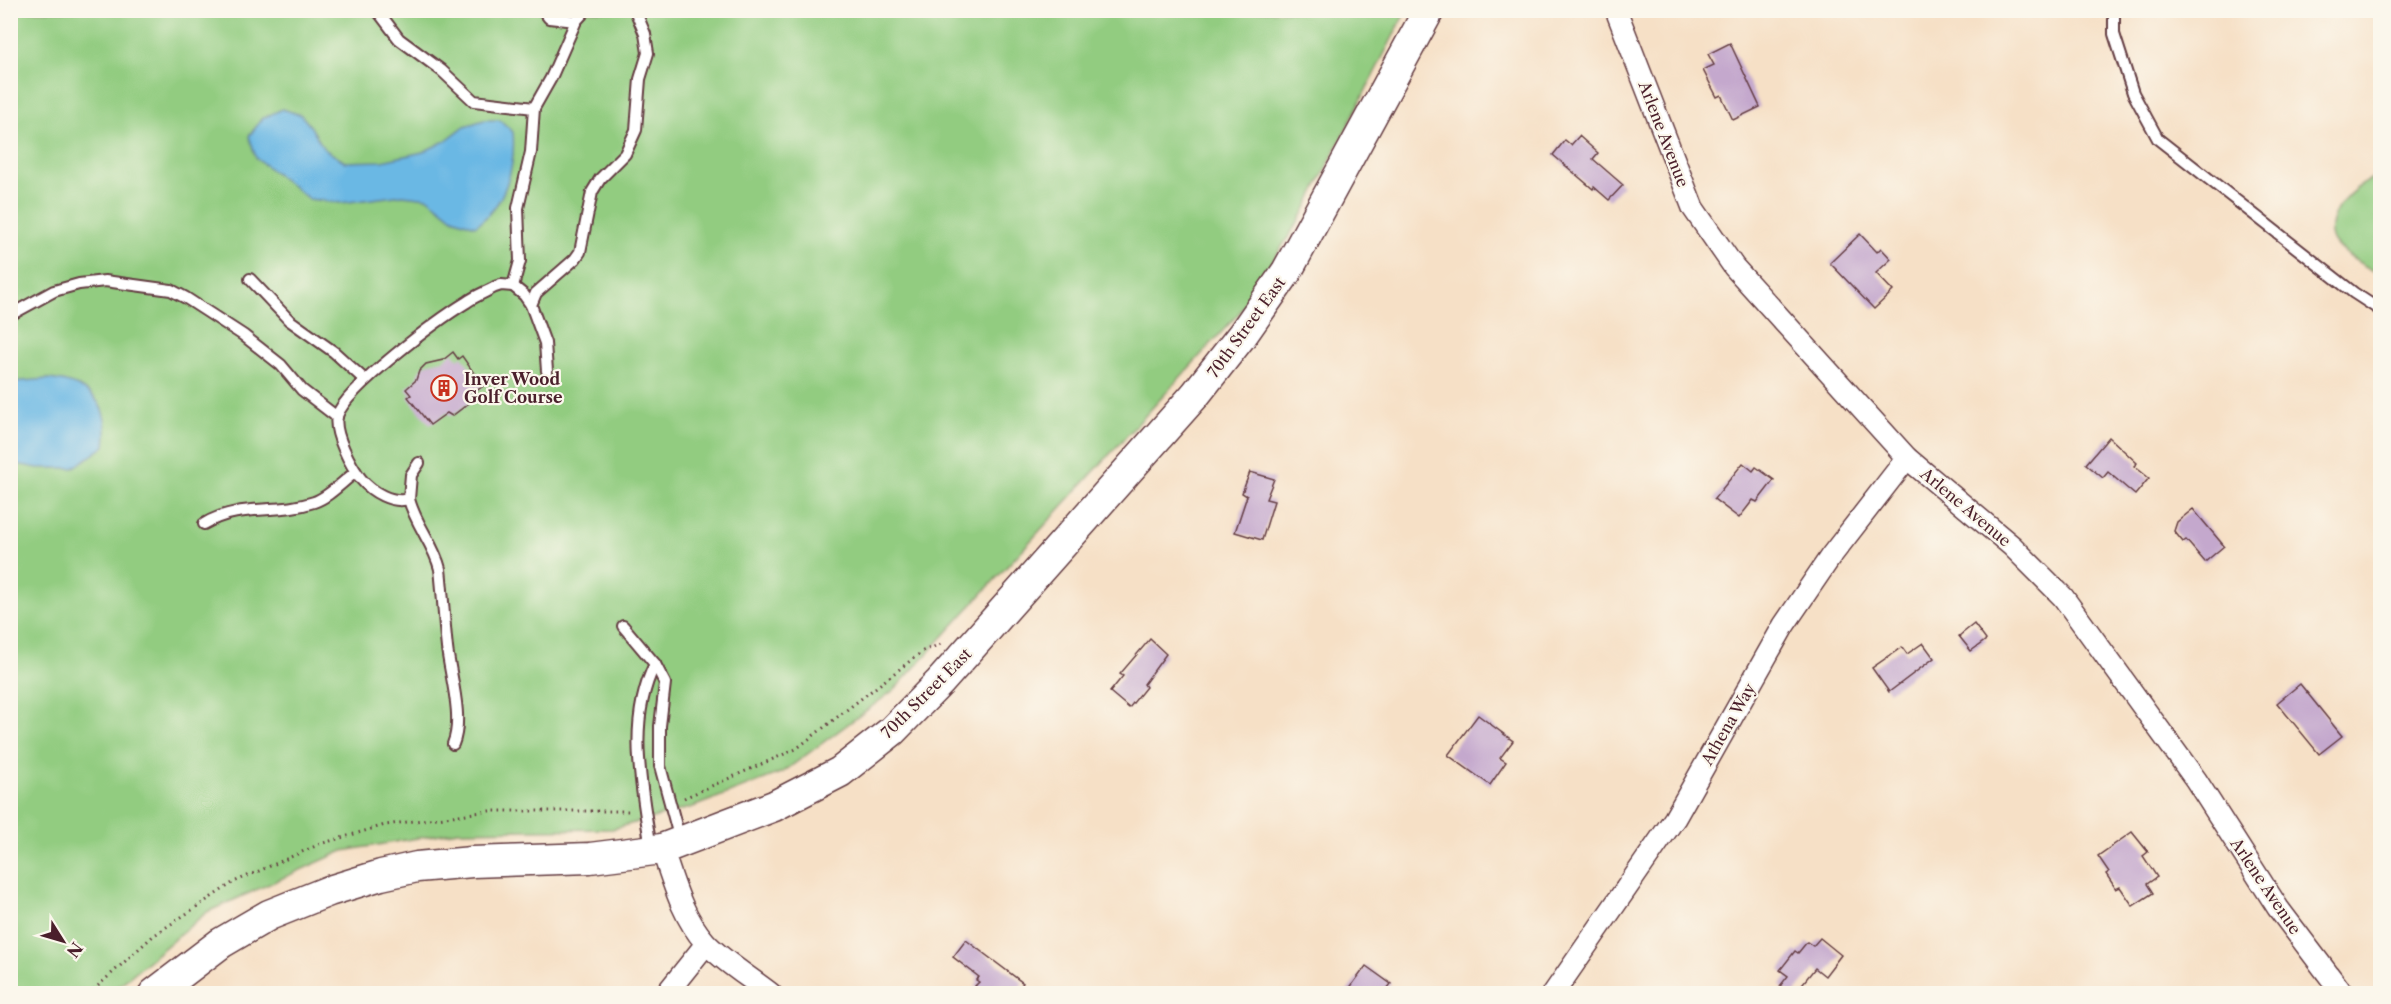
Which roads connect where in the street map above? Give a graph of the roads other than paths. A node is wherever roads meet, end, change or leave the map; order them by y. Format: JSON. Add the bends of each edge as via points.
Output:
{"nodes":[{"id":1,"x":378,"y":10,"type":"edge"},
{"id":2,"x":543,"y":10,"type":"edge"},
{"id":3,"x":586,"y":10,"type":"edge"},
{"id":4,"x":635,"y":10,"type":"edge"},
{"id":5,"x":1429,"y":10,"type":"edge"},
{"id":6,"x":1616,"y":10,"type":"edge"},
{"id":7,"x":2114,"y":10,"type":"edge"},
{"id":8,"x":576,"y":21,"type":"junction"},
{"id":9,"x":534,"y":108,"type":"junction"},
{"id":10,"x":250,"y":279,"type":"dead end"},
{"id":11,"x":513,"y":286,"type":"junction"},
{"id":12,"x":531,"y":305,"type":"junction"},
{"id":13,"x":2380,"y":310,"type":"edge"},
{"id":14,"x":10,"y":315,"type":"edge"},
{"id":15,"x":547,"y":371,"type":"dead end"},
{"id":16,"x":365,"y":380,"type":"junction"},
{"id":17,"x":337,"y":417,"type":"junction"},
{"id":18,"x":1907,"y":458,"type":"junction"},
{"id":19,"x":419,"y":463,"type":"dead end"},
{"id":20,"x":356,"y":472,"type":"junction"},
{"id":21,"x":409,"y":499,"type":"junction"},
{"id":22,"x":204,"y":524,"type":"dead end"},
{"id":23,"x":623,"y":626,"type":"dead end"},
{"id":24,"x":655,"y":664,"type":"junction"},
{"id":25,"x":453,"y":744,"type":"dead end"},
{"id":26,"x":665,"y":848,"type":"junction"},
{"id":27,"x":706,"y":944,"type":"junction"},
{"id":28,"x":154,"y":993,"type":"edge"},
{"id":29,"x":666,"y":993,"type":"edge"},
{"id":30,"x":771,"y":993,"type":"edge"},
{"id":31,"x":1553,"y":993,"type":"edge"},
{"id":32,"x":2343,"y":993,"type":"edge"}],
"edges":[{"from":1,"to":9,"type":"lane","via":[[399,39],[474,101]]},
{"from":2,"to":8,"type":"lane","via":[[549,18]]},
{"from":3,"to":8,"type":"lane"},
{"from":4,"to":12,"type":"lane","via":[[648,53],[640,79],[633,139],[592,192],[580,252],[536,293]]},
{"from":5,"to":26,"type":"main road","name":"70th Street East","via":[[1287,271],[1256,316],[1196,395],[1009,606],[892,731],[840,772],[774,806]]},
{"from":6,"to":18,"type":"street","name":"Arlene Avenue","via":[[1692,208],[1734,267]]},
{"from":7,"to":13,"type":"lane","via":[[2114,34],[2133,93],[2158,139]]},
{"from":8,"to":9,"type":"lane"},
{"from":9,"to":11,"type":"lane","via":[[531,152],[518,208],[520,261]]},
{"from":10,"to":16,"type":"lane","via":[[289,320]]},
{"from":11,"to":12,"type":"lane"},
{"from":11,"to":16,"type":"lane","via":[[501,285],[468,300]]},
{"from":12,"to":15,"type":"lane","via":[[545,343]]},
{"from":14,"to":17,"type":"lane","via":[[54,291],[79,284],[105,281],[171,290],[243,335]]},
{"from":16,"to":17,"type":"lane","via":[[348,397]]},
{"from":17,"to":20,"type":"lane","via":[[343,446]]},
{"from":18,"to":31,"type":"street","name":"Athena Way","via":[[1831,556],[1784,626],[1675,818]]},
{"from":18,"to":32,"type":"street","name":"Arlene Avenue","via":[[2012,546],[2063,597],[2196,780],[2277,908]]},
{"from":19,"to":21,"type":"lane","via":[[411,475]]},
{"from":20,"to":21,"type":"lane","via":[[377,493],[396,500]]},
{"from":20,"to":22,"type":"lane","via":[[312,503],[241,510]]},
{"from":21,"to":25,"type":"lane","via":[[440,569],[455,698]]},
{"from":23,"to":24,"type":"lane"},
{"from":24,"to":26,"type":"lane","via":[[665,683],[660,726],[660,766],[669,805]]},
{"from":24,"to":26,"type":"lane","via":[[647,680],[638,730],[638,756],[645,811]]},
{"from":26,"to":27,"type":"street","via":[[677,894],[692,926]]},
{"from":26,"to":28,"type":"main road","name":"70th Street East","via":[[555,861],[417,867],[381,875],[269,915],[221,943]]},
{"from":27,"to":29,"type":"street"},
{"from":27,"to":30,"type":"street"}]}
